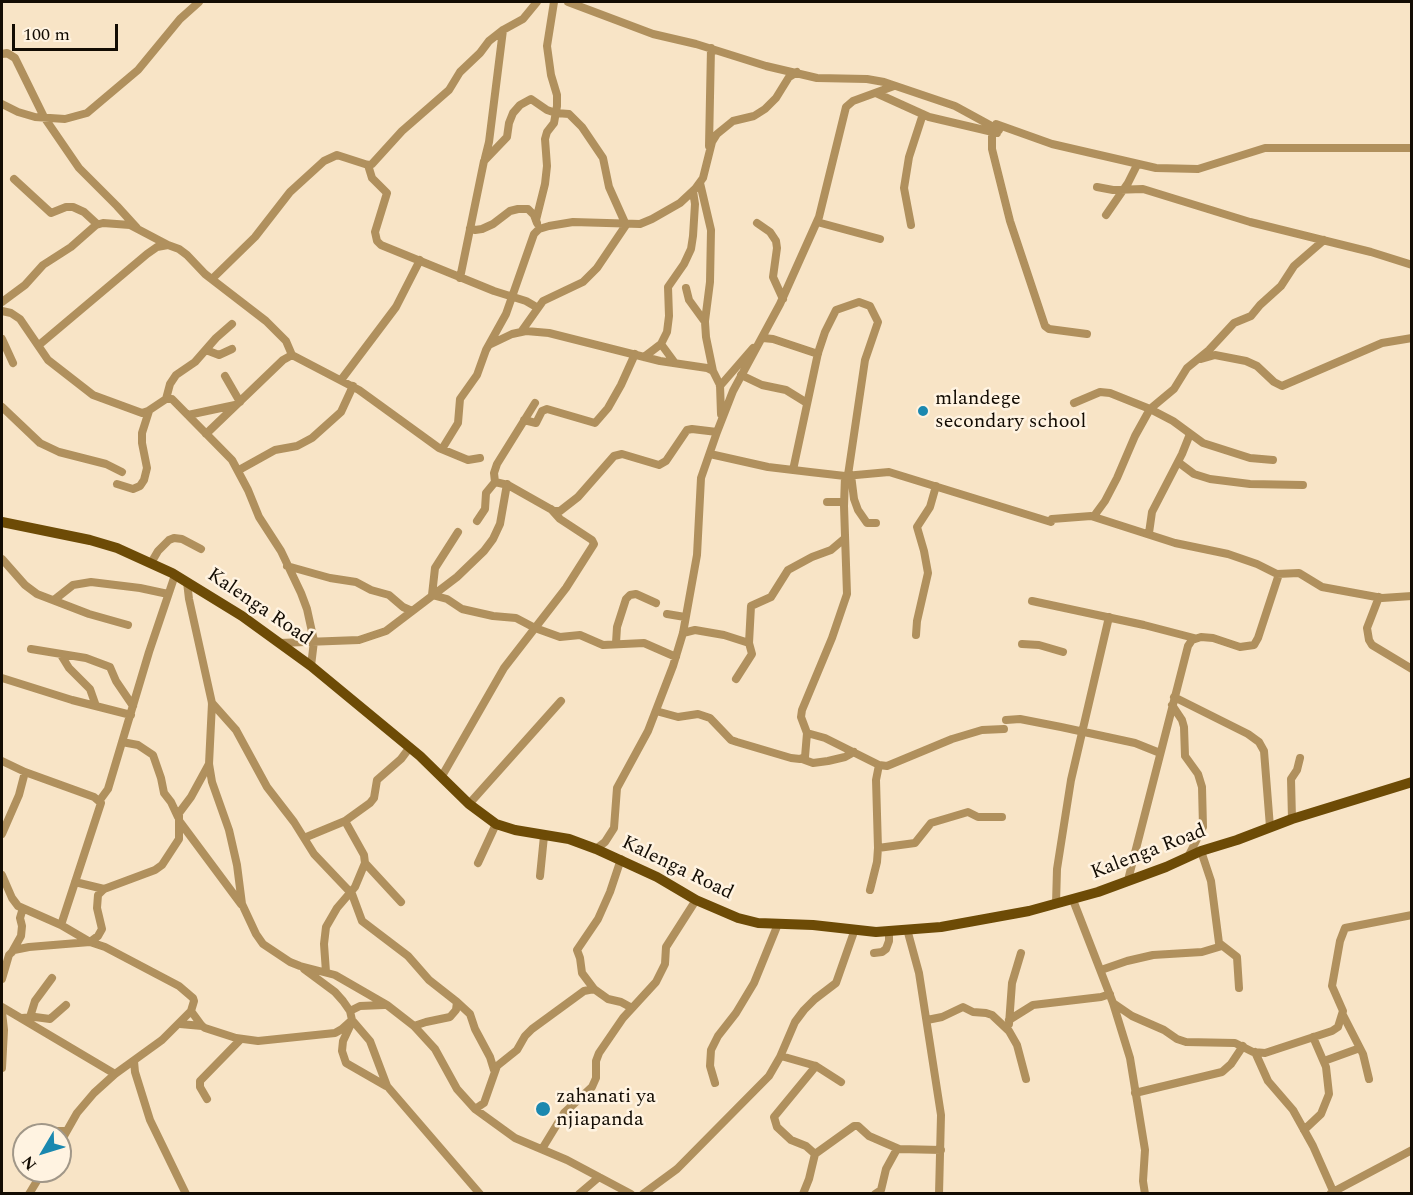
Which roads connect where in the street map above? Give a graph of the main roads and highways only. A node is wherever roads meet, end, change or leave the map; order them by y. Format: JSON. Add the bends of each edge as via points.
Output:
{"nodes":[{"id":1,"x":2,"y":522,"type":"edge"},
{"id":2,"x":1412,"y":782,"type":"edge"}],
"edges":[{"from":1,"to":2,"type":"main road","name":"Kalenga Road","via":[[90,540],[175,574],[311,666],[410,747],[495,824],[569,839],[596,849],[696,900],[758,923],[876,932],[941,927],[1056,904],[1292,819]]}]}
